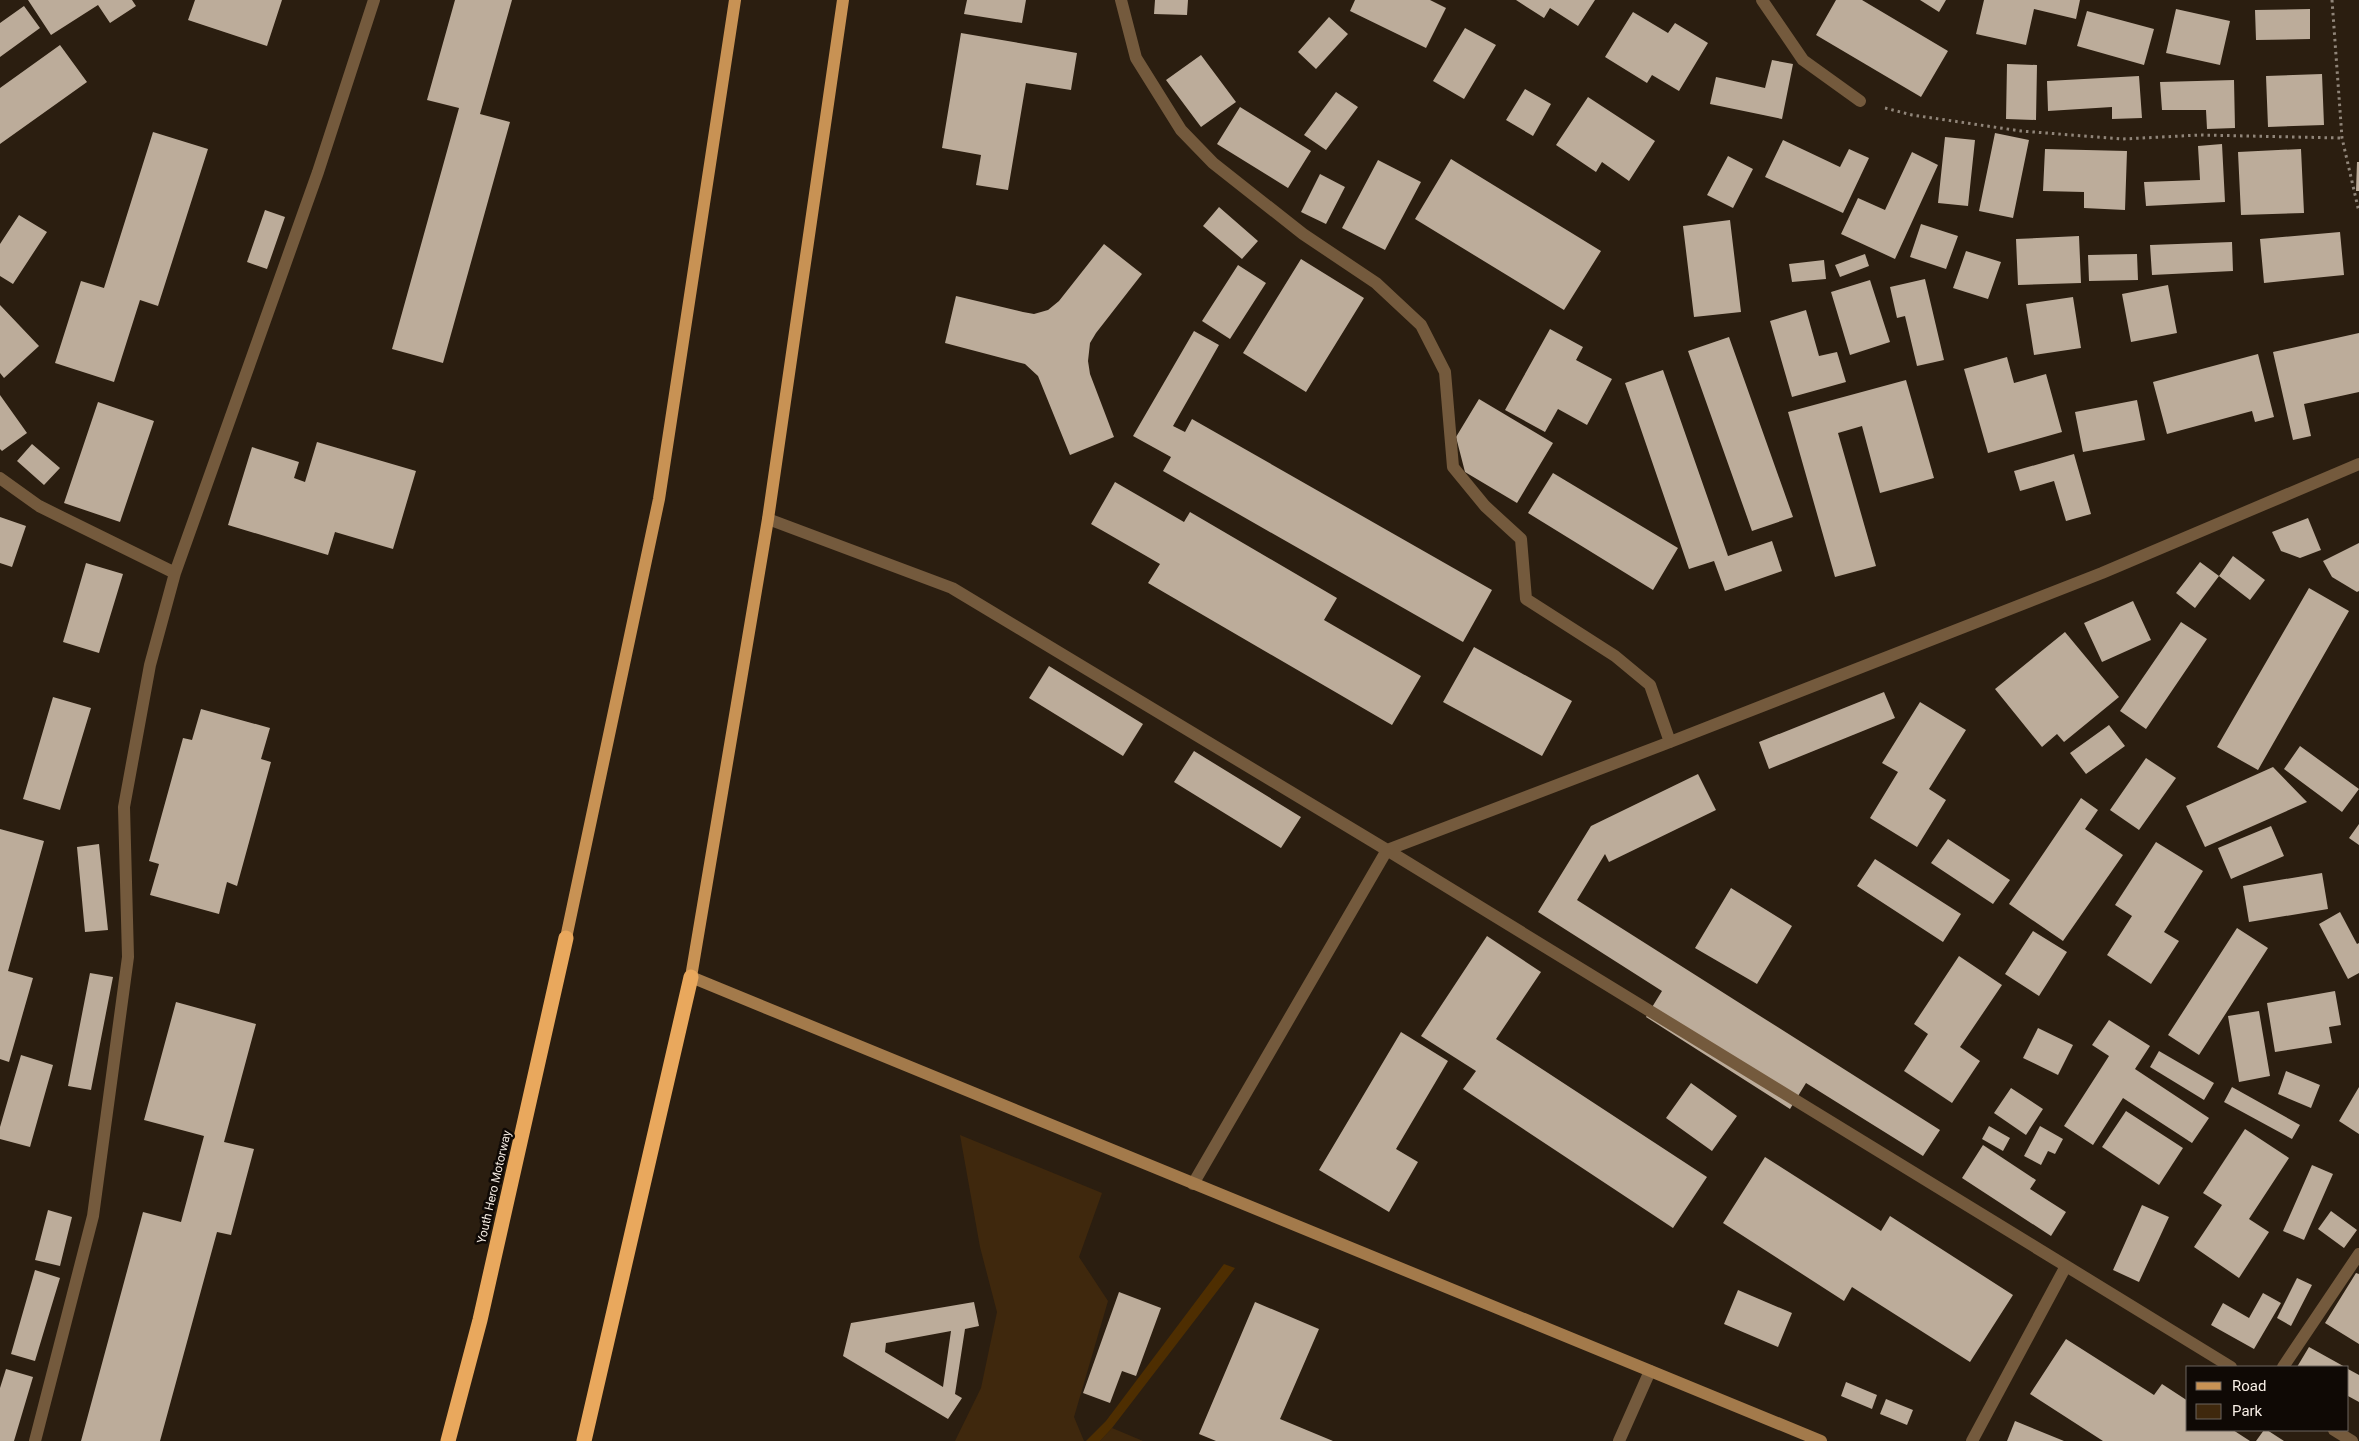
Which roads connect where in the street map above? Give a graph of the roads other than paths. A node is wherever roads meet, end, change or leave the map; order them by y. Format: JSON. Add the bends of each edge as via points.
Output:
{"nodes":[{"id":1,"x":374,"y":0,"type":"edge"},
{"id":2,"x":735,"y":0,"type":"edge"},
{"id":3,"x":843,"y":0,"type":"edge"},
{"id":4,"x":1121,"y":0,"type":"edge"},
{"id":5,"x":1767,"y":1,"type":"edge"},
{"id":6,"x":1860,"y":101,"type":"road end"},
{"id":7,"x":2359,"y":464,"type":"edge"},
{"id":8,"x":0,"y":478,"type":"edge"},
{"id":9,"x":768,"y":519,"type":"junction"},
{"id":10,"x":175,"y":573,"type":"junction"},
{"id":11,"x":1670,"y":742,"type":"junction"},
{"id":12,"x":1387,"y":850,"type":"junction"},
{"id":13,"x":566,"y":938,"type":"joint"},
{"id":14,"x":690,"y":977,"type":"junction"},
{"id":15,"x":1192,"y":1184,"type":"junction"},
{"id":16,"x":2359,"y":1254,"type":"edge"},
{"id":17,"x":2066,"y":1266,"type":"junction"},
{"id":18,"x":2229,"y":1366,"type":"edge"},
{"id":19,"x":2284,"y":1366,"type":"edge"},
{"id":20,"x":1650,"y":1371,"type":"junction"},
{"id":21,"x":2336,"y":1431,"type":"edge"},
{"id":22,"x":35,"y":1441,"type":"edge"},
{"id":23,"x":448,"y":1441,"type":"edge"},
{"id":24,"x":584,"y":1441,"type":"edge"},
{"id":25,"x":1619,"y":1441,"type":"edge"},
{"id":26,"x":1821,"y":1441,"type":"edge"},
{"id":27,"x":1972,"y":1441,"type":"edge"},
{"id":28,"x":2352,"y":1441,"type":"edge"}],
"edges":[{"from":1,"to":10,"type":"street","via":[[315,182]]},
{"from":2,"to":13,"type":"main road","via":[[659,500]]},
{"from":3,"to":9,"type":"main road"},
{"from":4,"to":11,"type":"street","via":[[1136,58],[1181,130],[1213,163],[1303,234],[1376,283],[1421,325],[1445,372],[1453,467],[1485,506],[1521,539],[1526,599],[1615,656],[1650,685]]},
{"from":5,"to":6,"type":"street","via":[[1803,60]]},
{"from":7,"to":11,"type":"street","via":[[2102,573]]},
{"from":8,"to":10,"type":"street","via":[[39,506]]},
{"from":9,"to":12,"type":"street","via":[[952,588]]},
{"from":9,"to":14,"type":"main road"},
{"from":10,"to":22,"type":"street","via":[[150,665],[124,807],[128,957],[93,1216]]},
{"from":11,"to":12,"type":"street"},
{"from":12,"to":15,"type":"street"},
{"from":12,"to":17,"type":"street"},
{"from":13,"to":23,"type":"highway","name":"Youth Hero Motorway","via":[[480,1320]]},
{"from":14,"to":15,"type":"street"},
{"from":14,"to":24,"type":"highway"},
{"from":15,"to":20,"type":"street"},
{"from":16,"to":19,"type":"street"},
{"from":17,"to":18,"type":"street"},
{"from":17,"to":27,"type":"street"},
{"from":20,"to":25,"type":"street"},
{"from":20,"to":26,"type":"street"},
{"from":21,"to":28,"type":"street"}]}
